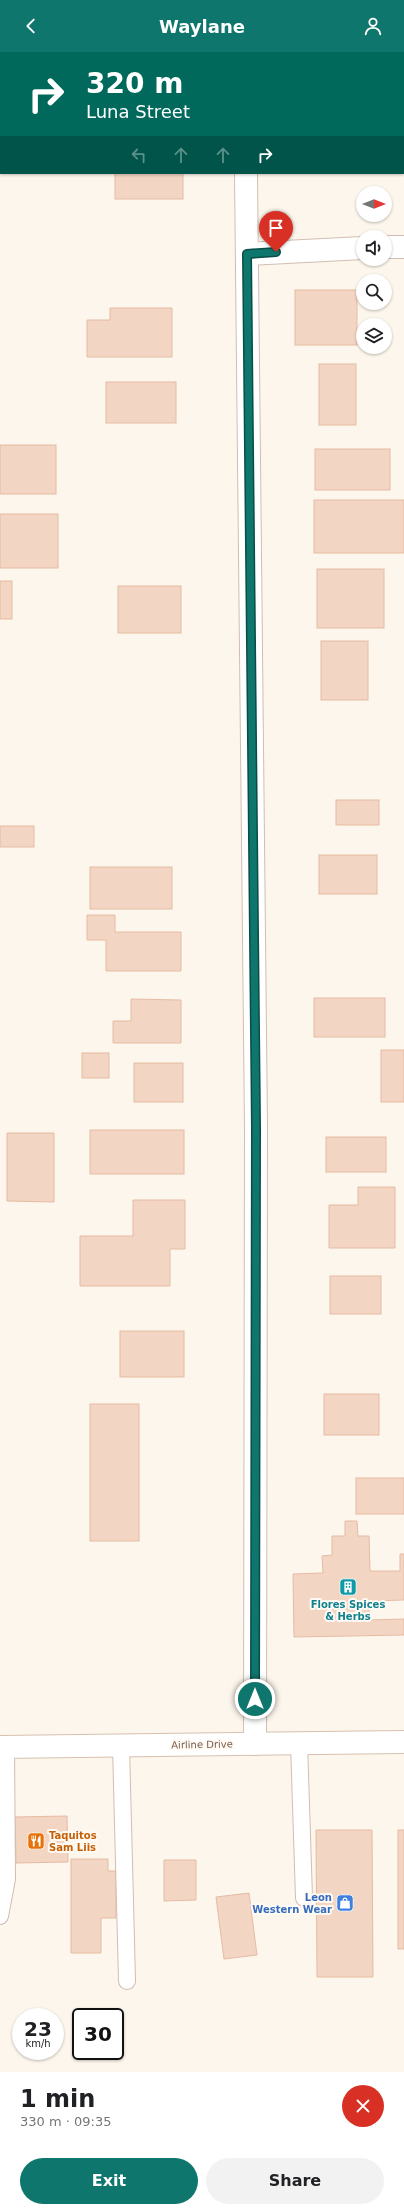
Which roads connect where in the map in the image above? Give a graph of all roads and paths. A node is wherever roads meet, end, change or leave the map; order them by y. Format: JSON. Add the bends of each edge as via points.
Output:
{"nodes":[{"id":1,"x":246,"y":174,"type":"edge"},
{"id":2,"x":392,"y":247,"type":"edge"},
{"id":3,"x":404,"y":247,"type":"edge"},
{"id":4,"x":356,"y":248,"type":"edge"},
{"id":5,"x":247,"y":254,"type":"junction"},
{"id":6,"x":404,"y":1742,"type":"edge"},
{"id":7,"x":299,"y":1743,"type":"junction"},
{"id":8,"x":254,"y":1744,"type":"junction"},
{"id":9,"x":121,"y":1745,"type":"junction"},
{"id":10,"x":3,"y":1747,"type":"edge"},
{"id":11,"x":304,"y":1898,"type":"dead end"},
{"id":12,"x":0,"y":1916,"type":"edge"},
{"id":13,"x":127,"y":1981,"type":"dead end"}],
"edges":[{"from":1,"to":5,"type":"street"},
{"from":2,"to":3,"type":"street"},
{"from":4,"to":5,"type":"street"},
{"from":5,"to":8,"type":"street","via":[[256,1120]]},
{"from":6,"to":7,"type":"street","name":"Airline Drive"},
{"from":7,"to":8,"type":"street","name":"Airline Drive"},
{"from":7,"to":11,"type":"lane"},
{"from":8,"to":9,"type":"street","name":"Airline Drive"},
{"from":9,"to":10,"type":"street","name":"Airline Drive"},
{"from":9,"to":13,"type":"lane"},
{"from":10,"to":12,"type":"lane","via":[[7,1879]]}]}
